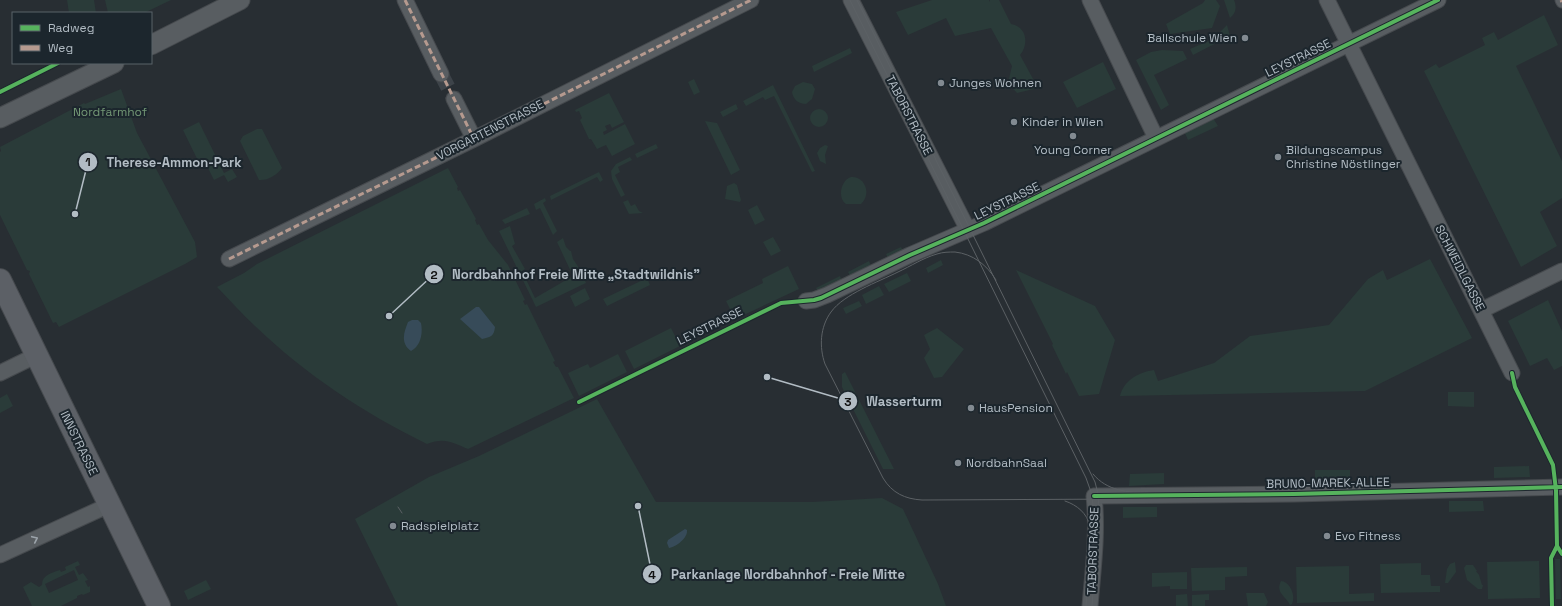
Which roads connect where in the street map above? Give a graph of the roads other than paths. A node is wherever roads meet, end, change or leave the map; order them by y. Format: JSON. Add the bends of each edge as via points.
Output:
{"nodes":[{"id":1,"x":240,"y":0,"type":"edge"},
{"id":2,"x":405,"y":0,"type":"edge"},
{"id":3,"x":751,"y":0,"type":"edge"},
{"id":4,"x":851,"y":0,"type":"edge"},
{"id":5,"x":1090,"y":0,"type":"edge"},
{"id":6,"x":1327,"y":0,"type":"edge"},
{"id":7,"x":1438,"y":0,"type":"edge"},
{"id":8,"x":152,"y":44,"type":"edge"},
{"id":9,"x":1349,"y":45,"type":"junction"},
{"id":10,"x":112,"y":64,"type":"edge"},
{"id":11,"x":441,"y":74,"type":"tunnel mouth"},
{"id":12,"x":454,"y":99,"type":"tunnel mouth"},
{"id":13,"x":0,"y":118,"type":"edge"},
{"id":14,"x":1156,"y":138,"type":"junction"},
{"id":15,"x":474,"y":139,"type":"junction"},
{"id":16,"x":968,"y":230,"type":"junction"},
{"id":17,"x":229,"y":259,"type":"dead end"},
{"id":18,"x":1562,"y":271,"type":"edge"},
{"id":19,"x":0,"y":280,"type":"edge"},
{"id":20,"x":806,"y":301,"type":"dead end"},
{"id":21,"x":1482,"y":310,"type":"junction"},
{"id":22,"x":37,"y":355,"type":"junction"},
{"id":23,"x":0,"y":373,"type":"edge"},
{"id":24,"x":1512,"y":373,"type":"dead end"},
{"id":25,"x":1562,"y":488,"type":"edge"},
{"id":26,"x":1094,"y":496,"type":"joint"},
{"id":27,"x":109,"y":505,"type":"junction"},
{"id":28,"x":0,"y":555,"type":"edge"},
{"id":29,"x":159,"y":606,"type":"edge"},
{"id":30,"x":1090,"y":606,"type":"edge"}],
"edges":[{"from":1,"to":8,"type":"street"},
{"from":2,"to":11,"type":"street"},
{"from":3,"to":15,"type":"street","name":"VORGARTENSTRASSE"},
{"from":4,"to":16,"type":"street","name":"TABORSTRASSE"},
{"from":5,"to":14,"type":"street"},
{"from":6,"to":9,"type":"street","name":"SCHWEIDLGASSE"},
{"from":7,"to":9,"type":"street","name":"LEYSTRASSE"},
{"from":9,"to":14,"type":"street","name":"LEYSTRASSE"},
{"from":9,"to":21,"type":"street","name":"SCHWEIDLGASSE"},
{"from":10,"to":13,"type":"street"},
{"from":12,"to":15,"type":"street"},
{"from":14,"to":16,"type":"street","name":"LEYSTRASSE"},
{"from":15,"to":17,"type":"street","name":"VORGARTENSTRASSE"},
{"from":16,"to":20,"type":"street","name":"LEYSTRASSE","via":[[827,295]]},
{"from":18,"to":21,"type":"street"},
{"from":19,"to":22,"type":"main road","name":"INNSTRASSE"},
{"from":21,"to":24,"type":"street","name":"SCHWEIDLGASSE"},
{"from":22,"to":23,"type":"street"},
{"from":22,"to":27,"type":"main road","name":"INNSTRASSE"},
{"from":25,"to":26,"type":"street","name":"BRUNO-MAREK-ALLEE"},
{"from":26,"to":30,"type":"street","name":"TABORSTRASSE","via":[[1096,518]]},
{"from":28,"to":27,"type":"street","one_way":true},
{"from":27,"to":29,"type":"main road","name":"INNSTRASSE"}]}
